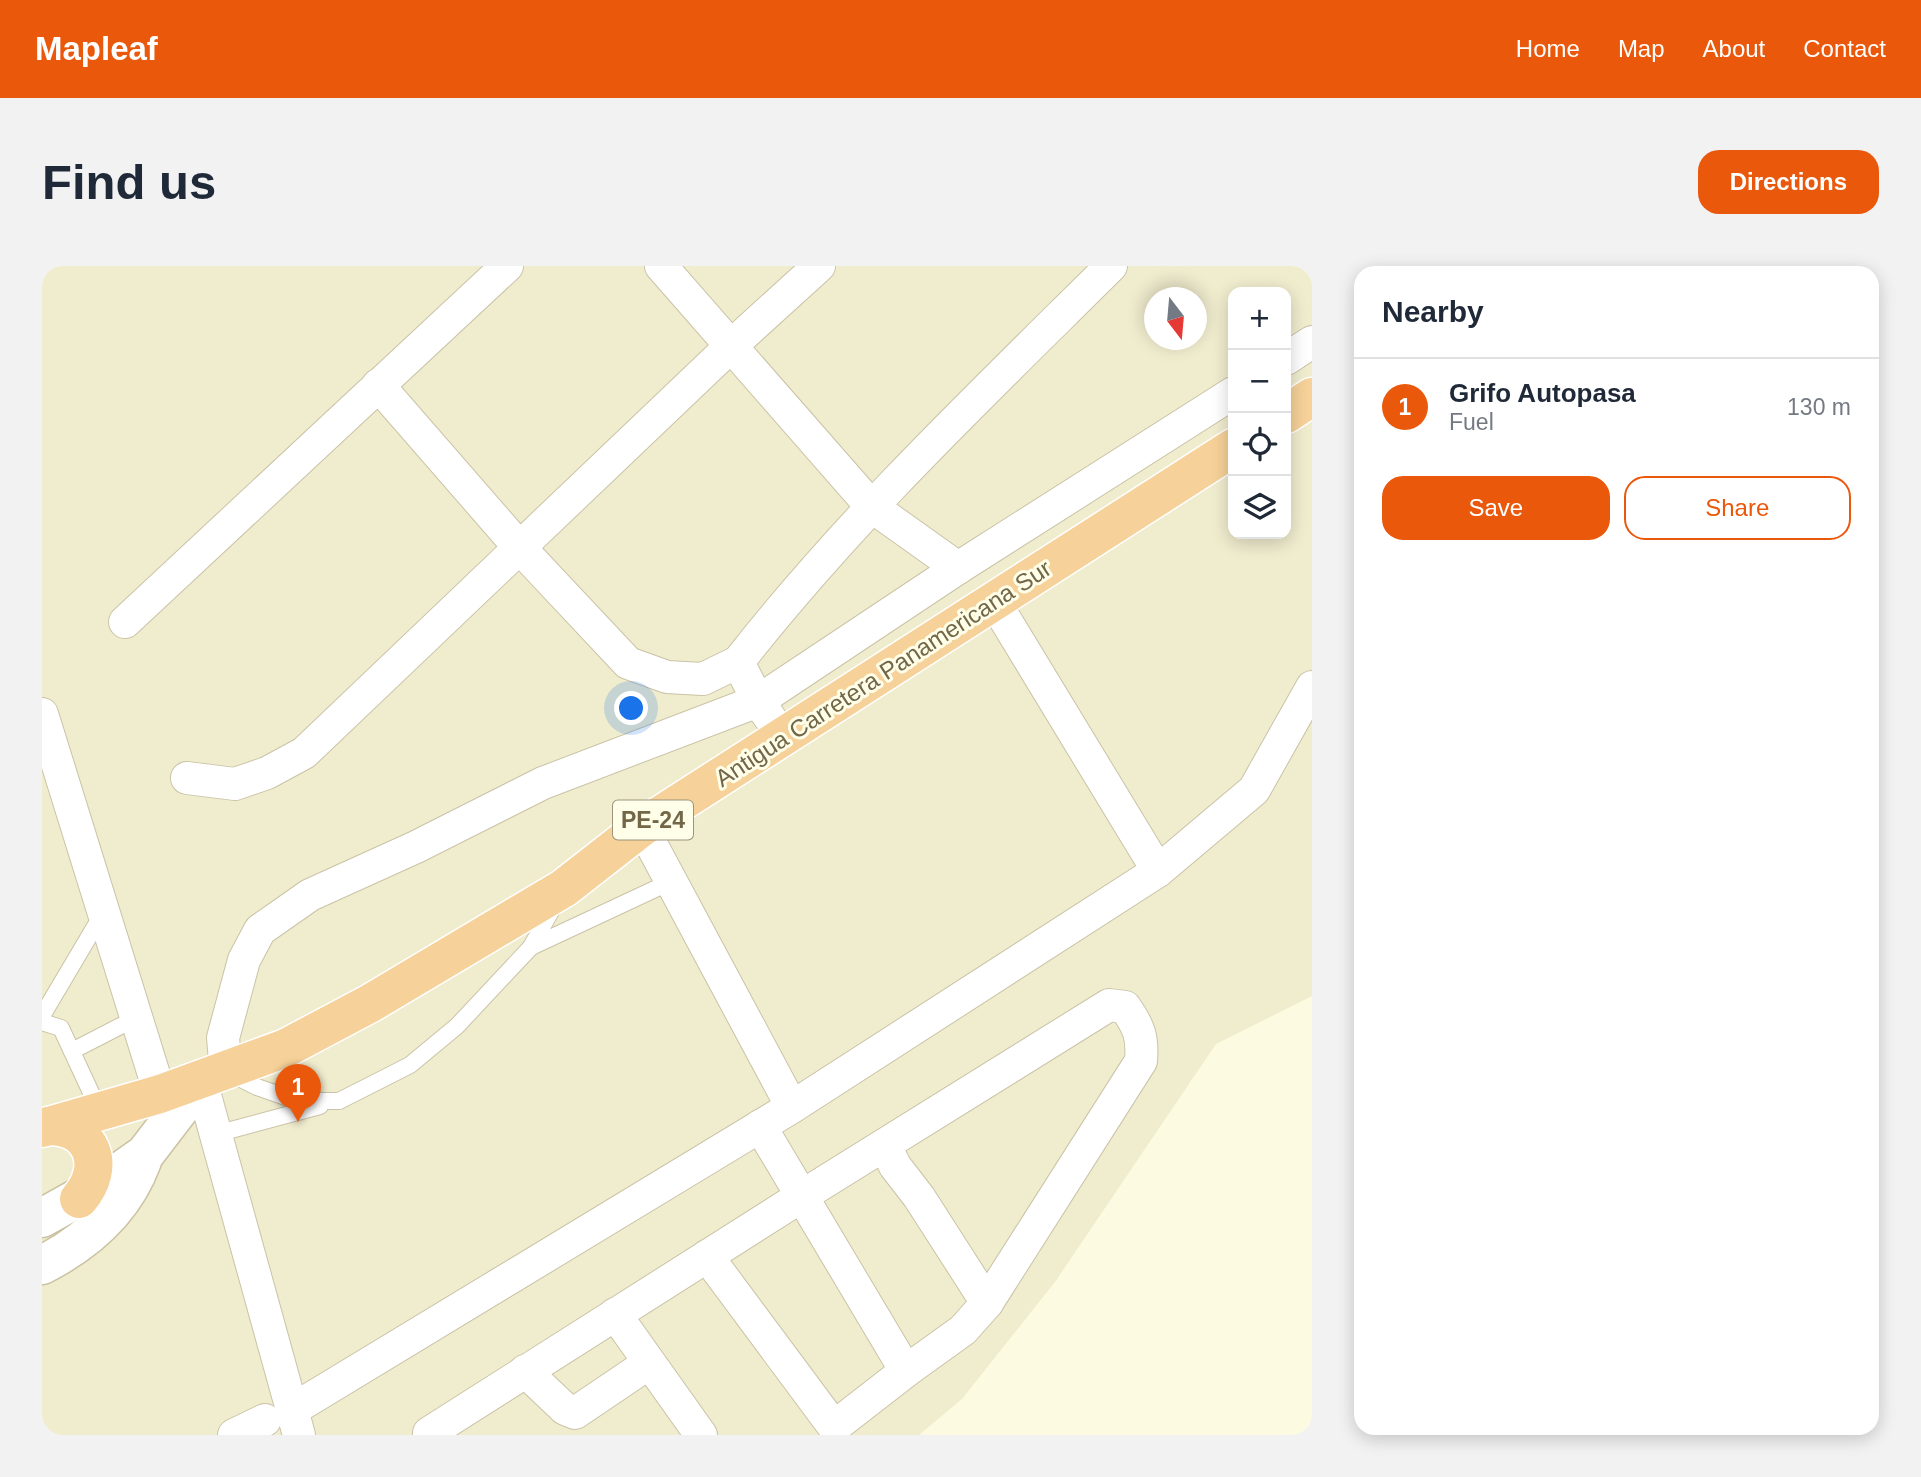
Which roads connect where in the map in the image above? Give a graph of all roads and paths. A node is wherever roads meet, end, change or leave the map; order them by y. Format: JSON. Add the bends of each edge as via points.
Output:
{"nodes":[{"id":1,"x":507,"y":266,"type":"edge"},
{"id":2,"x":660,"y":266,"type":"edge"},
{"id":3,"x":819,"y":266,"type":"edge"},
{"id":4,"x":1093,"y":272,"type":"edge"},
{"id":5,"x":1312,"y":342,"type":"edge"},
{"id":6,"x":732,"y":345,"type":"junction"},
{"id":7,"x":1291,"y":356,"type":"edge"},
{"id":8,"x":378,"y":385,"type":"junction"},
{"id":9,"x":1228,"y":396,"type":"edge"},
{"id":10,"x":1312,"y":397,"type":"edge"},
{"id":11,"x":1288,"y":413,"type":"edge"},
{"id":12,"x":1228,"y":451,"type":"edge"},
{"id":13,"x":871,"y":506,"type":"junction"},
{"id":14,"x":519,"y":547,"type":"junction"},
{"id":15,"x":958,"y":568,"type":"junction"},
{"id":16,"x":993,"y":601,"type":"junction"},
{"id":17,"x":125,"y":622,"type":"dead end"},
{"id":18,"x":738,"y":662,"type":"junction"},
{"id":19,"x":1312,"y":687,"type":"edge"},
{"id":20,"x":758,"y":701,"type":"junction"},
{"id":21,"x":42,"y":714,"type":"edge"},
{"id":22,"x":783,"y":736,"type":"junction"},
{"id":23,"x":187,"y":778,"type":"dead end"},
{"id":24,"x":642,"y":827,"type":"junction"},
{"id":25,"x":1158,"y":871,"type":"junction"},
{"id":26,"x":670,"y":882,"type":"junction"},
{"id":27,"x":564,"y":888,"type":"junction"},
{"id":28,"x":103,"y":913,"type":"junction"},
{"id":29,"x":531,"y":947,"type":"junction"},
{"id":30,"x":42,"y":1016,"type":"edge"},
{"id":31,"x":136,"y":1018,"type":"junction"},
{"id":32,"x":42,"y":1022,"type":"edge"},
{"id":33,"x":72,"y":1051,"type":"junction"},
{"id":34,"x":213,"y":1076,"type":"junction"},
{"id":35,"x":160,"y":1094,"type":"junction"},
{"id":36,"x":339,"y":1101,"type":"junction"},
{"id":37,"x":792,"y":1107,"type":"junction"},
{"id":38,"x":100,"y":1112,"type":"junction"},
{"id":39,"x":760,"y":1126,"type":"junction"},
{"id":40,"x":45,"y":1127,"type":"edge"},
{"id":41,"x":216,"y":1135,"type":"junction"},
{"id":42,"x":885,"y":1145,"type":"junction"},
{"id":43,"x":145,"y":1154,"type":"junction"},
{"id":44,"x":802,"y":1196,"type":"junction"},
{"id":45,"x":79,"y":1199,"type":"junction"},
{"id":46,"x":42,"y":1218,"type":"edge"},
{"id":47,"x":707,"y":1256,"type":"junction"},
{"id":48,"x":42,"y":1265,"type":"edge"},
{"id":49,"x":987,"y":1303,"type":"junction"},
{"id":50,"x":615,"y":1314,"type":"junction"},
{"id":51,"x":649,"y":1363,"type":"junction"},
{"id":52,"x":525,"y":1371,"type":"junction"},
{"id":53,"x":906,"y":1371,"type":"junction"},
{"id":54,"x":285,"y":1422,"type":"edge"},
{"id":55,"x":829,"y":1431,"type":"edge"},
{"id":56,"x":429,"y":1433,"type":"dead end"},
{"id":57,"x":234,"y":1435,"type":"edge"},
{"id":58,"x":701,"y":1435,"type":"edge"}],
"edges":[{"from":1,"to":8,"type":"street"},
{"from":2,"to":6,"type":"street"},
{"from":3,"to":6,"type":"street"},
{"from":4,"to":13,"type":"street"},
{"from":5,"to":7,"type":"street"},
{"from":6,"to":13,"type":"street"},
{"from":6,"to":14,"type":"street"},
{"from":8,"to":14,"type":"street"},
{"from":8,"to":17,"type":"street"},
{"from":9,"to":15,"type":"street"},
{"from":10,"to":11,"type":"highway"},
{"from":12,"to":16,"type":"highway","name":"Antigua Carretera Panamericana Sur","number":"PE-24"},
{"from":13,"to":15,"type":"street"},
{"from":13,"to":18,"type":"street"},
{"from":14,"to":18,"type":"street","via":[[628,663],[667,677],[702,680]]},
{"from":14,"to":23,"type":"street","via":[[304,753],[235,785]]},
{"from":15,"to":20,"type":"street"},
{"from":16,"to":22,"type":"highway","name":"Antigua Carretera Panamericana Sur","number":"PE-24"},
{"from":16,"to":25,"type":"street"},
{"from":18,"to":20,"type":"street"},
{"from":19,"to":25,"type":"street","via":[[1254,790]]},
{"from":20,"to":22,"type":"street"},
{"from":20,"to":34,"type":"street","via":[[543,783],[310,895],[260,930],[244,960]]},
{"from":21,"to":28,"type":"street"},
{"from":22,"to":24,"type":"highway","name":"Antigua Carretera Panamericana Sur","number":"PE-24"},
{"from":24,"to":26,"type":"street"},
{"from":24,"to":27,"type":"highway","name":"Antigua Carretera Panamericana Sur","number":"PE-24"},
{"from":25,"to":37,"type":"street"},
{"from":26,"to":29,"type":"lane"},
{"from":26,"to":37,"type":"street"},
{"from":27,"to":29,"type":"lane"},
{"from":27,"to":34,"type":"highway","name":"Antigua Carretera Panamericana Sur","number":"PE-24","via":[[369,1004],[286,1048]]},
{"from":28,"to":30,"type":"lane"},
{"from":28,"to":31,"type":"street"},
{"from":29,"to":36,"type":"lane","via":[[457,1026],[410,1065]]},
{"from":31,"to":33,"type":"lane"},
{"from":31,"to":35,"type":"street"},
{"from":32,"to":33,"type":"lane","via":[[61,1028]]},
{"from":33,"to":38,"type":"lane"},
{"from":34,"to":35,"type":"highway","name":"Antigua Carretera Panamericana Sur","number":"PE-24"},
{"from":34,"to":36,"type":"lane","via":[[296,1101]]},
{"from":34,"to":41,"type":"street"},
{"from":34,"to":43,"type":"street"},
{"from":35,"to":38,"type":"highway","name":"Antigua Carretera Panamericana Sur","number":"PE-24"},
{"from":36,"to":41,"type":"lane"},
{"from":37,"to":39,"type":"street"},
{"from":38,"to":40,"type":"highway","name":"Antigua Carretera Panamericana Sur","number":"PE-24"},
{"from":39,"to":44,"type":"street"},
{"from":39,"to":54,"type":"street"},
{"from":40,"to":45,"type":"highway","via":[[70,1130],[93,1153],[92,1179]]},
{"from":41,"to":54,"type":"street"},
{"from":42,"to":44,"type":"street"},
{"from":42,"to":49,"type":"street"},
{"from":42,"to":49,"type":"street","via":[[1109,1005],[1125,1007],[1136,1023],[1143,1041],[1141,1061]]},
{"from":43,"to":45,"type":"street"},
{"from":43,"to":48,"type":"street","via":[[134,1184],[102,1224]]},
{"from":44,"to":47,"type":"street"},
{"from":44,"to":53,"type":"street"},
{"from":45,"to":46,"type":"street"},
{"from":47,"to":50,"type":"street"},
{"from":47,"to":55,"type":"street"},
{"from":49,"to":53,"type":"street","via":[[963,1330]]},
{"from":50,"to":51,"type":"street"},
{"from":50,"to":52,"type":"street"},
{"from":51,"to":52,"type":"street","via":[[575,1413]]},
{"from":51,"to":58,"type":"street"},
{"from":52,"to":56,"type":"street"},
{"from":53,"to":55,"type":"street"},
{"from":54,"to":57,"type":"street"}]}
